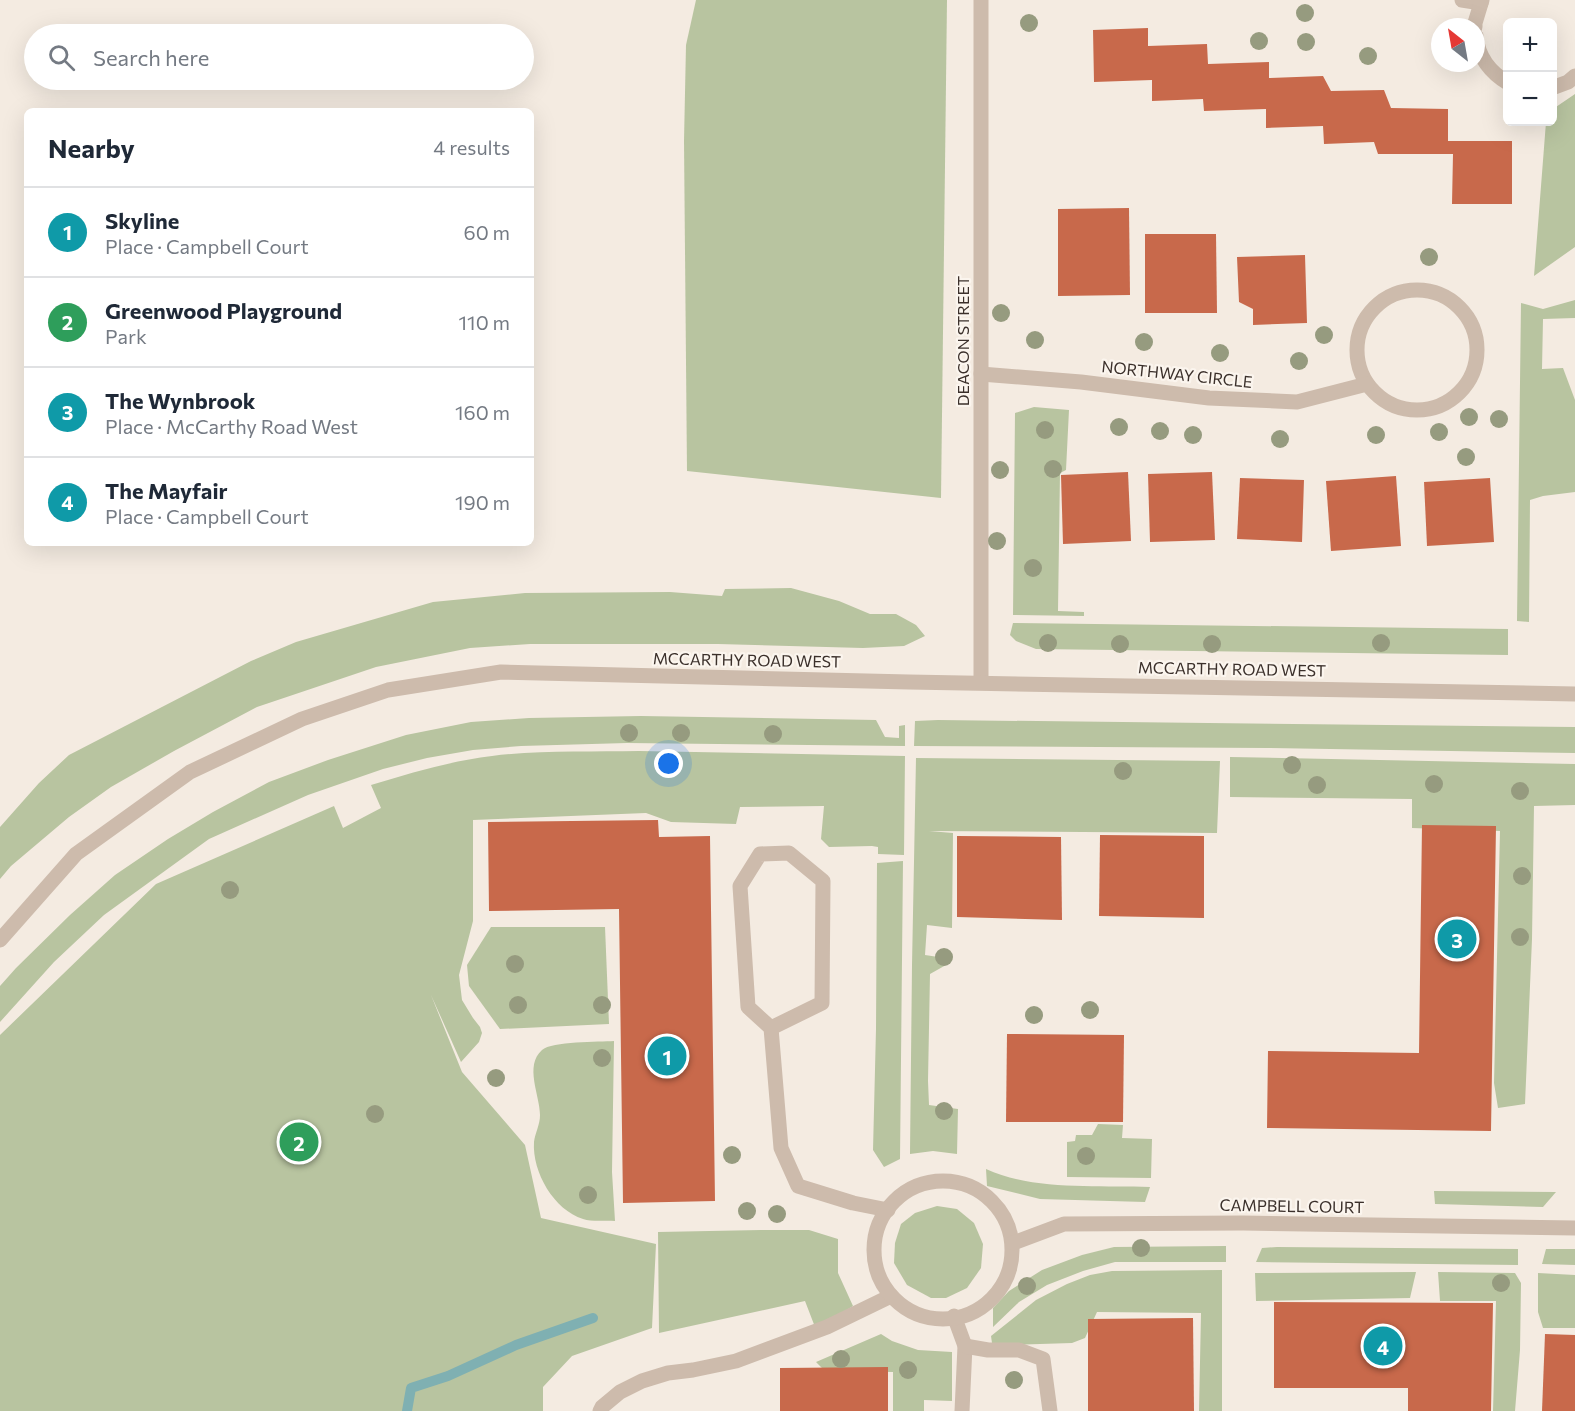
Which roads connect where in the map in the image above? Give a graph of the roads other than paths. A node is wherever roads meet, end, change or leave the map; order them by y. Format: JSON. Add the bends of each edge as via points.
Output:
{"nodes":[{"id":1,"x":981,"y":0,"type":"edge"},
{"id":2,"x":1462,"y":0,"type":"edge"},
{"id":3,"x":1481,"y":1,"type":"edge"},
{"id":4,"x":1477,"y":18,"type":"edge"},
{"id":5,"x":1485,"y":62,"type":"edge"},
{"id":6,"x":1575,"y":76,"type":"edge"},
{"id":7,"x":1503,"y":80,"type":"edge"},
{"id":8,"x":1557,"y":86,"type":"edge"},
{"id":9,"x":981,"y":374,"type":"junction"},
{"id":10,"x":1367,"y":384,"type":"junction"},
{"id":11,"x":981,"y":682,"type":"junction"},
{"id":12,"x":1575,"y":694,"type":"edge"},
{"id":13,"x":0,"y":940,"type":"edge"},
{"id":14,"x":771,"y":1028,"type":"junction"},
{"id":15,"x":888,"y":1210,"type":"junction"},
{"id":16,"x":1575,"y":1228,"type":"edge"},
{"id":17,"x":1013,"y":1243,"type":"junction"},
{"id":18,"x":891,"y":1296,"type":"junction"},
{"id":19,"x":954,"y":1316,"type":"junction"},
{"id":20,"x":965,"y":1346,"type":"junction"},
{"id":21,"x":600,"y":1411,"type":"edge"},
{"id":22,"x":962,"y":1411,"type":"edge"},
{"id":23,"x":1050,"y":1411,"type":"edge"}],
"edges":[{"from":1,"to":9,"type":"street","name":"DEACON STREET"},
{"from":2,"to":3,"type":"street"},
{"from":3,"to":4,"type":"street"},
{"from":5,"to":7,"type":"street"},
{"from":6,"to":8,"type":"street"},
{"from":9,"to":10,"type":"street","name":"NORTHWAY CIRCLE","via":[[1209,398],[1297,402]]},
{"from":9,"to":11,"type":"street","name":"DEACON STREET"},
{"from":10,"to":10,"type":"street","via":[[1381,399],[1400,409],[1429,410],[1449,403],[1465,389],[1477,362],[1476,333],[1467,315],[1441,294],[1421,290],[1385,299],[1364,323],[1357,343],[1358,364]]},
{"from":11,"to":12,"type":"street","name":"MCCARTHY ROAD WEST"},
{"from":11,"to":13,"type":"street","name":"MCCARTHY ROAD WEST","via":[[501,672],[388,690],[302,719],[190,772],[75,854]]},
{"from":14,"to":14,"type":"street","via":[[822,1003],[823,881],[789,853],[760,855],[740,886],[748,1008]]},
{"from":14,"to":15,"type":"street","via":[[781,1148],[798,1186]]},
{"from":15,"to":17,"type":"street","via":[[906,1191],[920,1184],[963,1182],[984,1193],[1006,1219]]},
{"from":15,"to":18,"type":"street","via":[[874,1240],[878,1275]]},
{"from":16,"to":17,"type":"street","name":"CAMPBELL COURT","via":[[1064,1224]]},
{"from":17,"to":19,"type":"street","via":[[1006,1281],[991,1300],[971,1314]]},
{"from":18,"to":19,"type":"street","via":[[914,1313],[938,1319]]},
{"from":18,"to":21,"type":"street","via":[[827,1327],[736,1361],[642,1381],[620,1392]]},
{"from":19,"to":20,"type":"street"},
{"from":20,"to":22,"type":"street"},
{"from":20,"to":23,"type":"street","via":[[1019,1350],[1043,1359]]}]}
